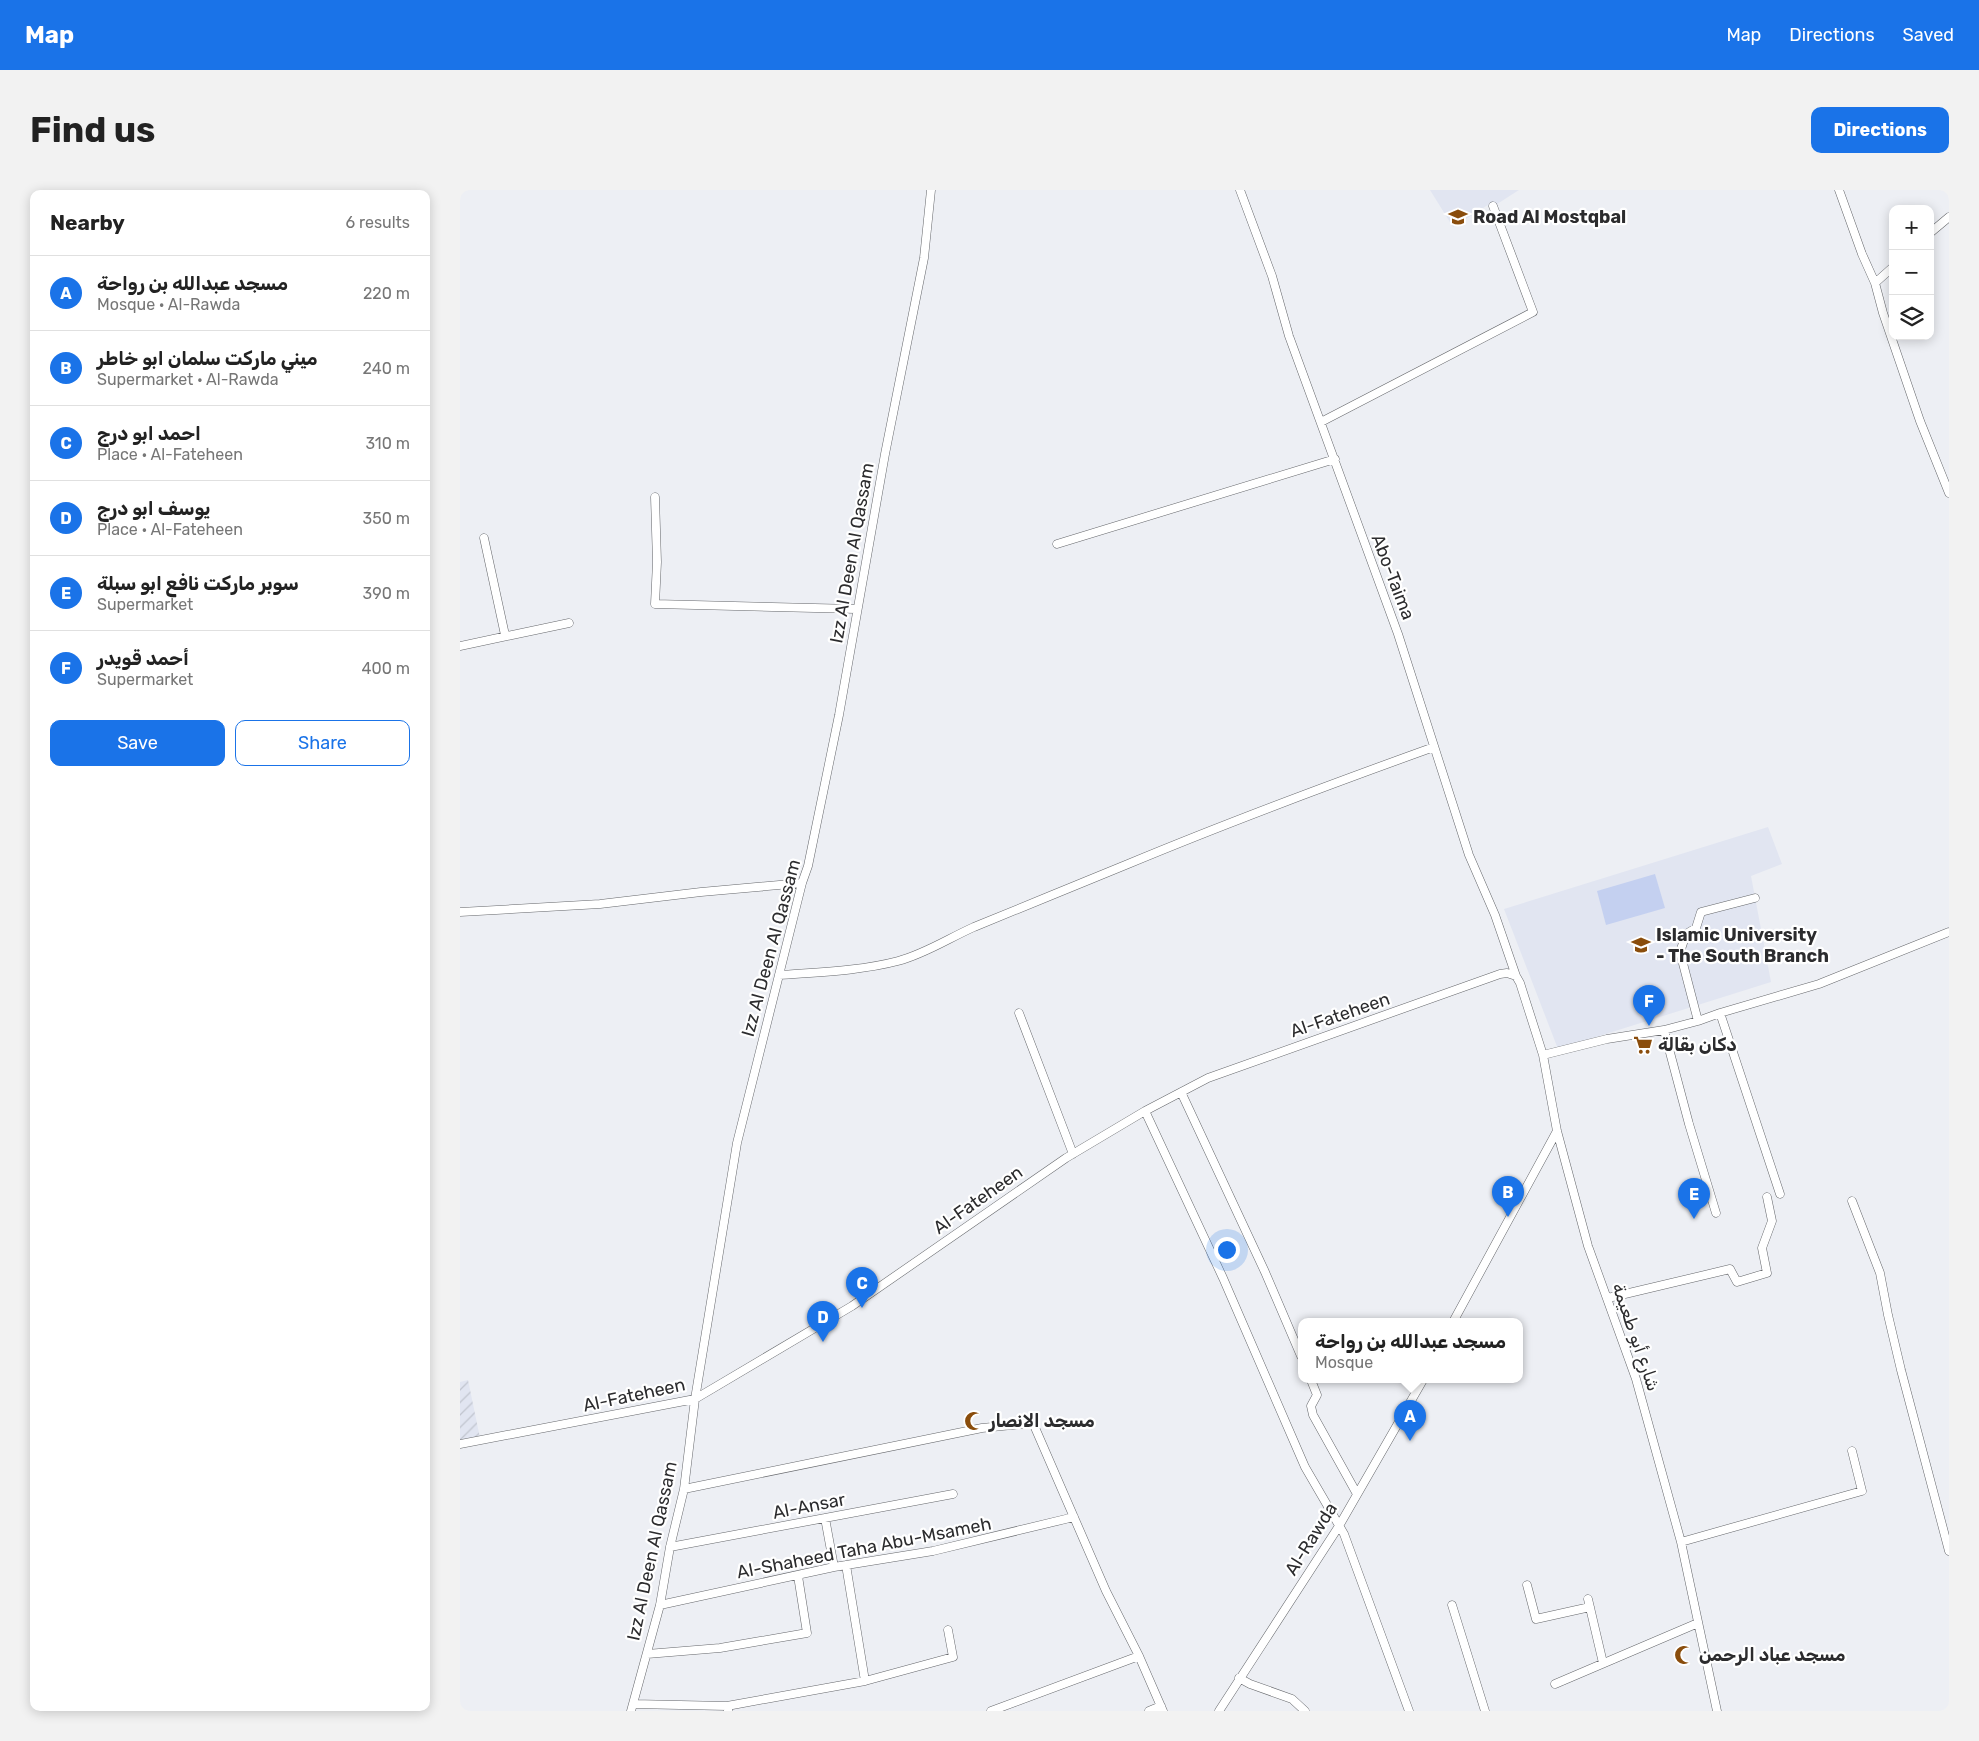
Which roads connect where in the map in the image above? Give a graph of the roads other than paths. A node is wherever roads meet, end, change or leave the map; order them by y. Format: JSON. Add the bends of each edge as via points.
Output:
{"nodes":[{"id":1,"x":931,"y":190,"type":"edge"},
{"id":2,"x":1240,"y":190,"type":"edge"},
{"id":3,"x":1839,"y":190,"type":"edge"},
{"id":4,"x":1493,"y":206,"type":"dead end"},
{"id":5,"x":1949,"y":217,"type":"edge"},
{"id":6,"x":1934,"y":230,"type":"edge"},
{"id":7,"x":1889,"y":271,"type":"edge"},
{"id":8,"x":1875,"y":283,"type":"junction"},
{"id":9,"x":1321,"y":422,"type":"junction"},
{"id":10,"x":1335,"y":460,"type":"junction"},
{"id":11,"x":1949,"y":493,"type":"edge"},
{"id":12,"x":655,"y":497,"type":"dead end"},
{"id":13,"x":484,"y":538,"type":"dead end"},
{"id":14,"x":1058,"y":544,"type":"dead end"},
{"id":15,"x":856,"y":609,"type":"junction"},
{"id":16,"x":569,"y":623,"type":"dead end"},
{"id":17,"x":505,"y":635,"type":"junction"},
{"id":18,"x":460,"y":646,"type":"edge"},
{"id":19,"x":1434,"y":747,"type":"junction"},
{"id":20,"x":802,"y":884,"type":"junction"},
{"id":21,"x":1755,"y":898,"type":"dead end"},
{"id":22,"x":460,"y":912,"type":"edge"},
{"id":23,"x":1949,"y":932,"type":"edge"},
{"id":24,"x":779,"y":975,"type":"junction"},
{"id":25,"x":1516,"y":976,"type":"junction"},
{"id":26,"x":1720,"y":1013,"type":"junction"},
{"id":27,"x":1019,"y":1014,"type":"dead end"},
{"id":28,"x":1698,"y":1021,"type":"junction"},
{"id":29,"x":1664,"y":1030,"type":"junction"},
{"id":30,"x":1543,"y":1055,"type":"junction"},
{"id":31,"x":1181,"y":1092,"type":"junction"},
{"id":32,"x":1145,"y":1111,"type":"junction"},
{"id":33,"x":1557,"y":1131,"type":"junction"},
{"id":34,"x":1073,"y":1154,"type":"junction"},
{"id":35,"x":1780,"y":1194,"type":"dead end"},
{"id":36,"x":1767,"y":1198,"type":"dead end"},
{"id":37,"x":1852,"y":1201,"type":"dead end"},
{"id":38,"x":1716,"y":1213,"type":"dead end"},
{"id":39,"x":1608,"y":1298,"type":"junction"},
{"id":40,"x":1455,"y":1318,"type":"edge"},
{"id":41,"x":1298,"y":1349,"type":"edge"},
{"id":42,"x":1313,"y":1383,"type":"edge"},
{"id":43,"x":1421,"y":1383,"type":"edge"},
{"id":44,"x":695,"y":1399,"type":"junction"},
{"id":45,"x":460,"y":1444,"type":"edge"},
{"id":46,"x":1852,"y":1451,"type":"dead end"},
{"id":47,"x":684,"y":1489,"type":"junction"},
{"id":48,"x":953,"y":1494,"type":"dead end"},
{"id":49,"x":1357,"y":1494,"type":"junction"},
{"id":50,"x":1074,"y":1517,"type":"junction"},
{"id":51,"x":825,"y":1518,"type":"junction"},
{"id":52,"x":1339,"y":1526,"type":"junction"},
{"id":53,"x":1681,"y":1542,"type":"junction"},
{"id":54,"x":670,"y":1547,"type":"junction"},
{"id":55,"x":1949,"y":1551,"type":"edge"},
{"id":56,"x":846,"y":1565,"type":"junction"},
{"id":57,"x":834,"y":1567,"type":"junction"},
{"id":58,"x":798,"y":1576,"type":"junction"},
{"id":59,"x":1527,"y":1585,"type":"dead end"},
{"id":60,"x":1588,"y":1599,"type":"dead end"},
{"id":61,"x":660,"y":1605,"type":"junction"},
{"id":62,"x":1452,"y":1605,"type":"dead end"},
{"id":63,"x":1590,"y":1607,"type":"junction"},
{"id":64,"x":1698,"y":1623,"type":"junction"},
{"id":65,"x":948,"y":1630,"type":"dead end"},
{"id":66,"x":647,"y":1654,"type":"junction"},
{"id":67,"x":1138,"y":1656,"type":"junction"},
{"id":68,"x":1603,"y":1663,"type":"junction"},
{"id":69,"x":1239,"y":1678,"type":"junction"},
{"id":70,"x":865,"y":1681,"type":"junction"},
{"id":71,"x":1555,"y":1684,"type":"dead end"},
{"id":72,"x":632,"y":1707,"type":"edge"},
{"id":73,"x":728,"y":1709,"type":"edge"},
{"id":74,"x":1162,"y":1709,"type":"edge"},
{"id":75,"x":991,"y":1711,"type":"edge"},
{"id":76,"x":1149,"y":1711,"type":"edge"},
{"id":77,"x":1219,"y":1711,"type":"edge"},
{"id":78,"x":1305,"y":1711,"type":"edge"},
{"id":79,"x":1409,"y":1711,"type":"edge"},
{"id":80,"x":1486,"y":1711,"type":"edge"},
{"id":81,"x":1717,"y":1711,"type":"edge"}],
"edges":[{"from":1,"to":15,"type":"street","name":"Izz Al Deen Al Qassam","via":[[924,258]]},
{"from":2,"to":9,"type":"street","name":"Abo-Taima"},
{"from":3,"to":8,"type":"street"},
{"from":4,"to":9,"type":"street","via":[[1534,312]]},
{"from":5,"to":6,"type":"street"},
{"from":7,"to":8,"type":"street"},
{"from":8,"to":11,"type":"street","via":[[1920,420]]},
{"from":9,"to":10,"type":"street","name":"Abo-Taima"},
{"from":10,"to":14,"type":"street"},
{"from":10,"to":19,"type":"street","name":"Abo-Taima","via":[[1398,634]]},
{"from":12,"to":15,"type":"street","via":[[658,562],[655,604]]},
{"from":13,"to":17,"type":"street"},
{"from":15,"to":20,"type":"street","name":"Izz Al Deen Al Qassam","via":[[837,725]]},
{"from":16,"to":17,"type":"street"},
{"from":17,"to":18,"type":"street"},
{"from":19,"to":24,"type":"street","via":[[1282,802],[1142,858],[944,940],[916,956],[836,971]]},
{"from":19,"to":25,"type":"street","name":"Abo-Taima","via":[[1469,855]]},
{"from":20,"to":22,"type":"street","via":[[600,904]]},
{"from":20,"to":24,"type":"street","name":"Izz Al Deen Al Qassam"},
{"from":21,"to":28,"type":"street","via":[[1701,912],[1696,928],[1686,934],[1680,952]]},
{"from":23,"to":26,"type":"street","via":[[1819,984]]},
{"from":24,"to":44,"type":"street","name":"Izz Al Deen Al Qassam","via":[[737,1143]]},
{"from":25,"to":30,"type":"street","name":"شارع أبو طعيمة"},
{"from":25,"to":31,"type":"street","name":"Al-Fateheen","via":[[1500,974],[1208,1078]]},
{"from":26,"to":28,"type":"street"},
{"from":26,"to":35,"type":"street"},
{"from":27,"to":34,"type":"street"},
{"from":28,"to":29,"type":"street"},
{"from":29,"to":30,"type":"street","via":[[1607,1039]]},
{"from":29,"to":38,"type":"street"},
{"from":30,"to":33,"type":"street","name":"شارع أبو طعيمة"},
{"from":31,"to":32,"type":"street","name":"Al-Fateheen"},
{"from":31,"to":41,"type":"street"},
{"from":32,"to":34,"type":"street","name":"Al-Fateheen"},
{"from":32,"to":52,"type":"street","via":[[1223,1278],[1305,1467]]},
{"from":33,"to":39,"type":"street","name":"شارع أبو طعيمة","via":[[1588,1246]]},
{"from":33,"to":40,"type":"street"},
{"from":34,"to":44,"type":"street","name":"Al-Fateheen","via":[[852,1306]]},
{"from":36,"to":39,"type":"street","via":[[1772,1221],[1762,1248],[1767,1273],[1737,1282],[1730,1270]]},
{"from":37,"to":55,"type":"street","via":[[1880,1273],[1901,1370]]},
{"from":39,"to":53,"type":"street","name":"شارع أبو طعيمة","via":[[1636,1379]]},
{"from":42,"to":49,"type":"street","via":[[1317,1395],[1311,1406],[1313,1415]]},
{"from":43,"to":49,"type":"street","name":"Al-Rawda"},
{"from":44,"to":45,"type":"street","name":"Al-Fateheen"},
{"from":44,"to":47,"type":"street","name":"Izz Al Deen Al Qassam"},
{"from":46,"to":53,"type":"street","via":[[1862,1491]]},
{"from":47,"to":50,"type":"street","via":[[982,1428],[1033,1423]]},
{"from":47,"to":54,"type":"street","name":"Izz Al Deen Al Qassam"},
{"from":48,"to":51,"type":"street","name":"Al-Ansar"},
{"from":49,"to":52,"type":"street","name":"Al-Rawda"},
{"from":50,"to":56,"type":"street","name":"Al-Shaheed Taha Abu-Msameh","via":[[933,1551]]},
{"from":50,"to":67,"type":"street"},
{"from":51,"to":54,"type":"street","name":"Al-Ansar"},
{"from":51,"to":57,"type":"street"},
{"from":52,"to":69,"type":"street","name":"Al-Rawda"},
{"from":52,"to":79,"type":"street"},
{"from":53,"to":64,"type":"street","name":"شارع أبو طعيمة"},
{"from":54,"to":61,"type":"street","name":"Izz Al Deen Al Qassam"},
{"from":56,"to":57,"type":"street","name":"Al-Shaheed Taha Abu-Msameh"},
{"from":56,"to":70,"type":"street"},
{"from":57,"to":58,"type":"street","name":"Al-Shaheed Taha Abu-Msameh"},
{"from":58,"to":61,"type":"street","name":"Al-Shaheed Taha Abu-Msameh"},
{"from":58,"to":66,"type":"street","via":[[807,1633],[720,1648]]},
{"from":59,"to":63,"type":"street","via":[[1536,1619]]},
{"from":60,"to":63,"type":"street"},
{"from":61,"to":66,"type":"street","name":"Izz Al Deen Al Qassam"},
{"from":62,"to":80,"type":"street"},
{"from":63,"to":68,"type":"street"},
{"from":64,"to":68,"type":"street"},
{"from":64,"to":81,"type":"street","name":"شارع أبو طعيمة"},
{"from":65,"to":70,"type":"street","via":[[953,1657]]},
{"from":66,"to":72,"type":"street","name":"Izz Al Deen Al Qassam"},
{"from":67,"to":74,"type":"street"},
{"from":67,"to":75,"type":"street"},
{"from":68,"to":71,"type":"street"},
{"from":69,"to":77,"type":"street","name":"Al-Rawda"},
{"from":69,"to":78,"type":"street","via":[[1292,1699]]},
{"from":70,"to":73,"type":"street"},
{"from":72,"to":73,"type":"street"},
{"from":74,"to":76,"type":"street"}]}
